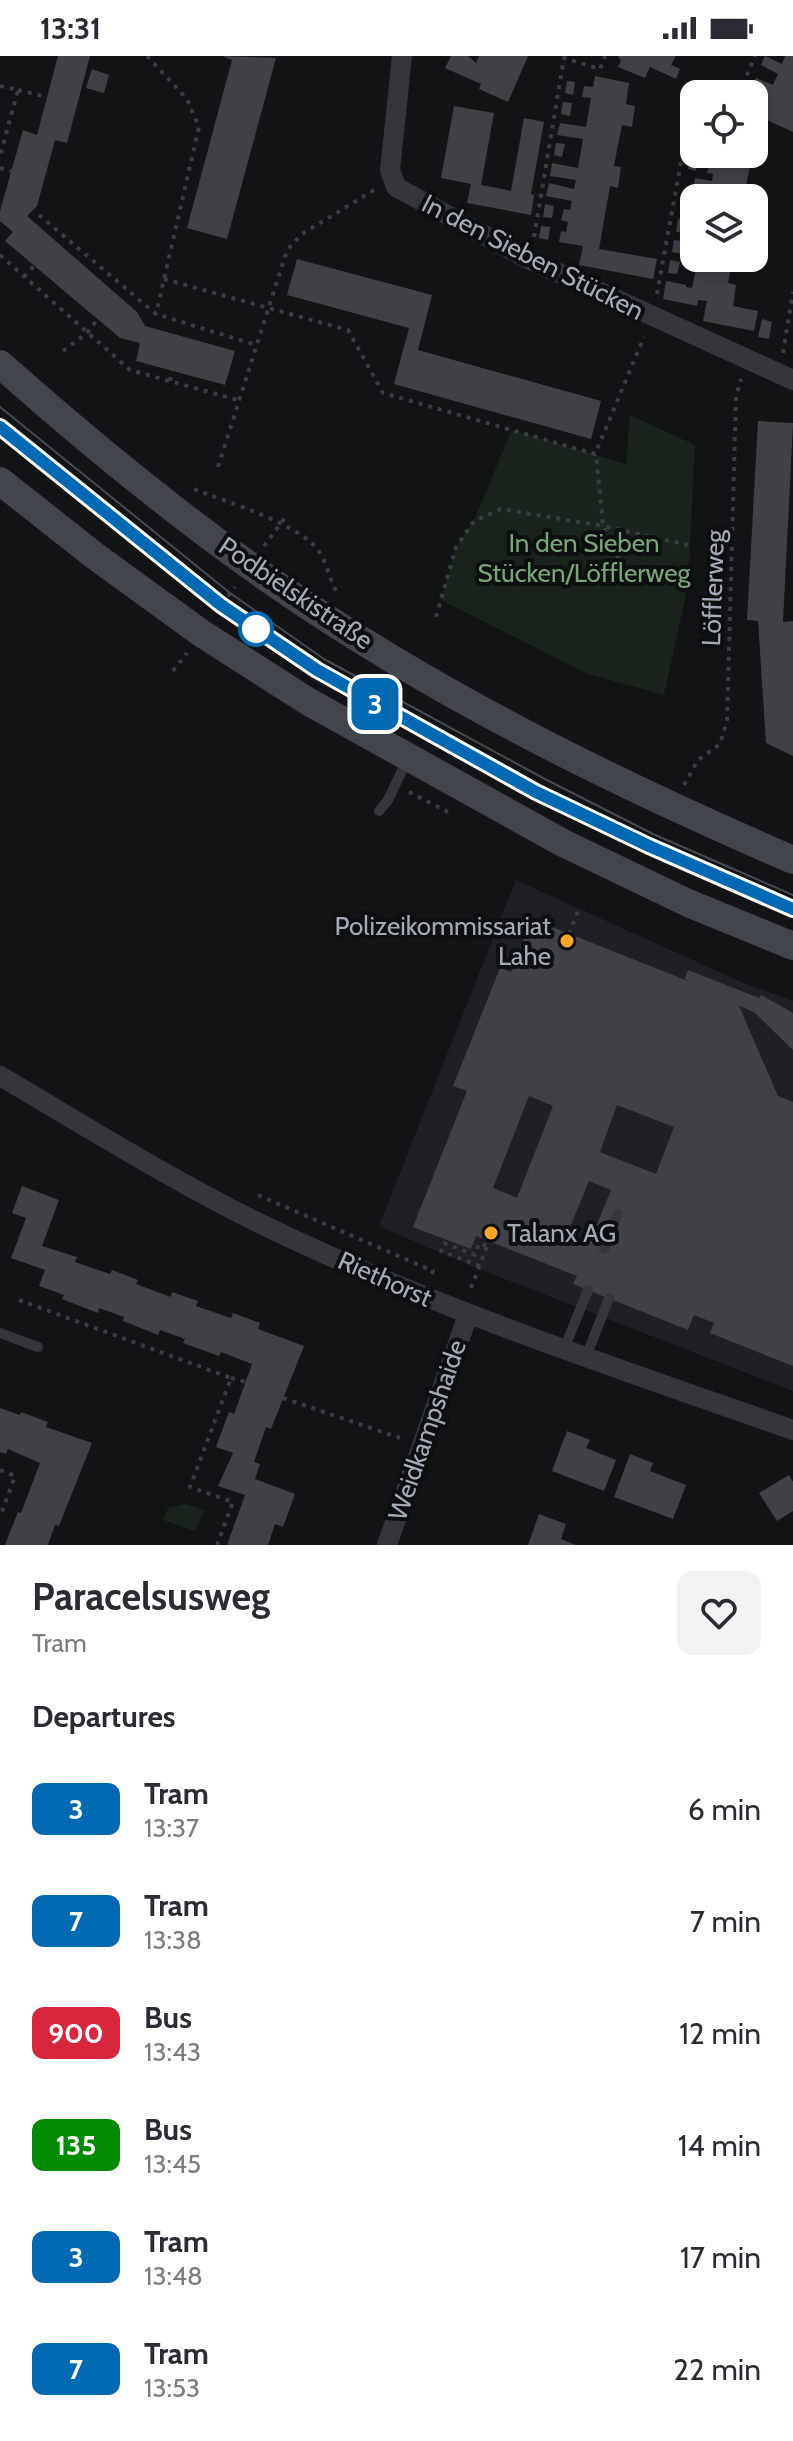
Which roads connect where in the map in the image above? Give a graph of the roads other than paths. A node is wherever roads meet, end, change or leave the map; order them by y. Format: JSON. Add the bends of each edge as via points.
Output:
{"nodes":[{"id":1,"x":402,"y":56,"type":"edge"},
{"id":2,"x":0,"y":364,"type":"edge"},
{"id":3,"x":786,"y":376,"type":"edge"},
{"id":4,"x":0,"y":481,"type":"edge"},
{"id":5,"x":407,"y":759,"type":"junction"},
{"id":6,"x":379,"y":811,"type":"dead end"},
{"id":7,"x":793,"y":860,"type":"edge"},
{"id":8,"x":793,"y":946,"type":"edge"},
{"id":9,"x":0,"y":1076,"type":"edge"},
{"id":10,"x":618,"y":1214,"type":"dead end"},
{"id":11,"x":604,"y":1249,"type":"dead end"},
{"id":12,"x":588,"y":1290,"type":"dead end"},
{"id":13,"x":609,"y":1298,"type":"dead end"},
{"id":14,"x":468,"y":1315,"type":"junction"},
{"id":15,"x":0,"y":1333,"type":"edge"},
{"id":16,"x":38,"y":1347,"type":"dead end"},
{"id":17,"x":564,"y":1349,"type":"junction"},
{"id":18,"x":586,"y":1357,"type":"junction"},
{"id":19,"x":793,"y":1430,"type":"edge"},
{"id":20,"x":387,"y":1545,"type":"edge"}],
"edges":[{"from":1,"to":3,"type":"street","name":"In den Sieben Stücken","via":[[390,170],[396,187],[530,260]]},
{"from":2,"to":7,"type":"main road","name":"Podbielskistraße","via":[[67,423],[283,589],[445,690],[588,767]]},
{"from":4,"to":5,"type":"main road","via":[[201,633]]},
{"from":5,"to":6,"type":"lane"},
{"from":5,"to":8,"type":"main road","via":[[577,850]]},
{"from":9,"to":14,"type":"street","name":"Riethorst","via":[[263,1225]]},
{"from":10,"to":11,"type":"lane"},
{"from":12,"to":17,"type":"lane"},
{"from":13,"to":18,"type":"lane"},
{"from":14,"to":17,"type":"street","name":"Riethorst"},
{"from":14,"to":20,"type":"street","name":"Weidkampshaide"},
{"from":15,"to":16,"type":"lane"},
{"from":17,"to":18,"type":"street","name":"Riethorst"},
{"from":18,"to":19,"type":"street","name":"Riethorst"}]}
